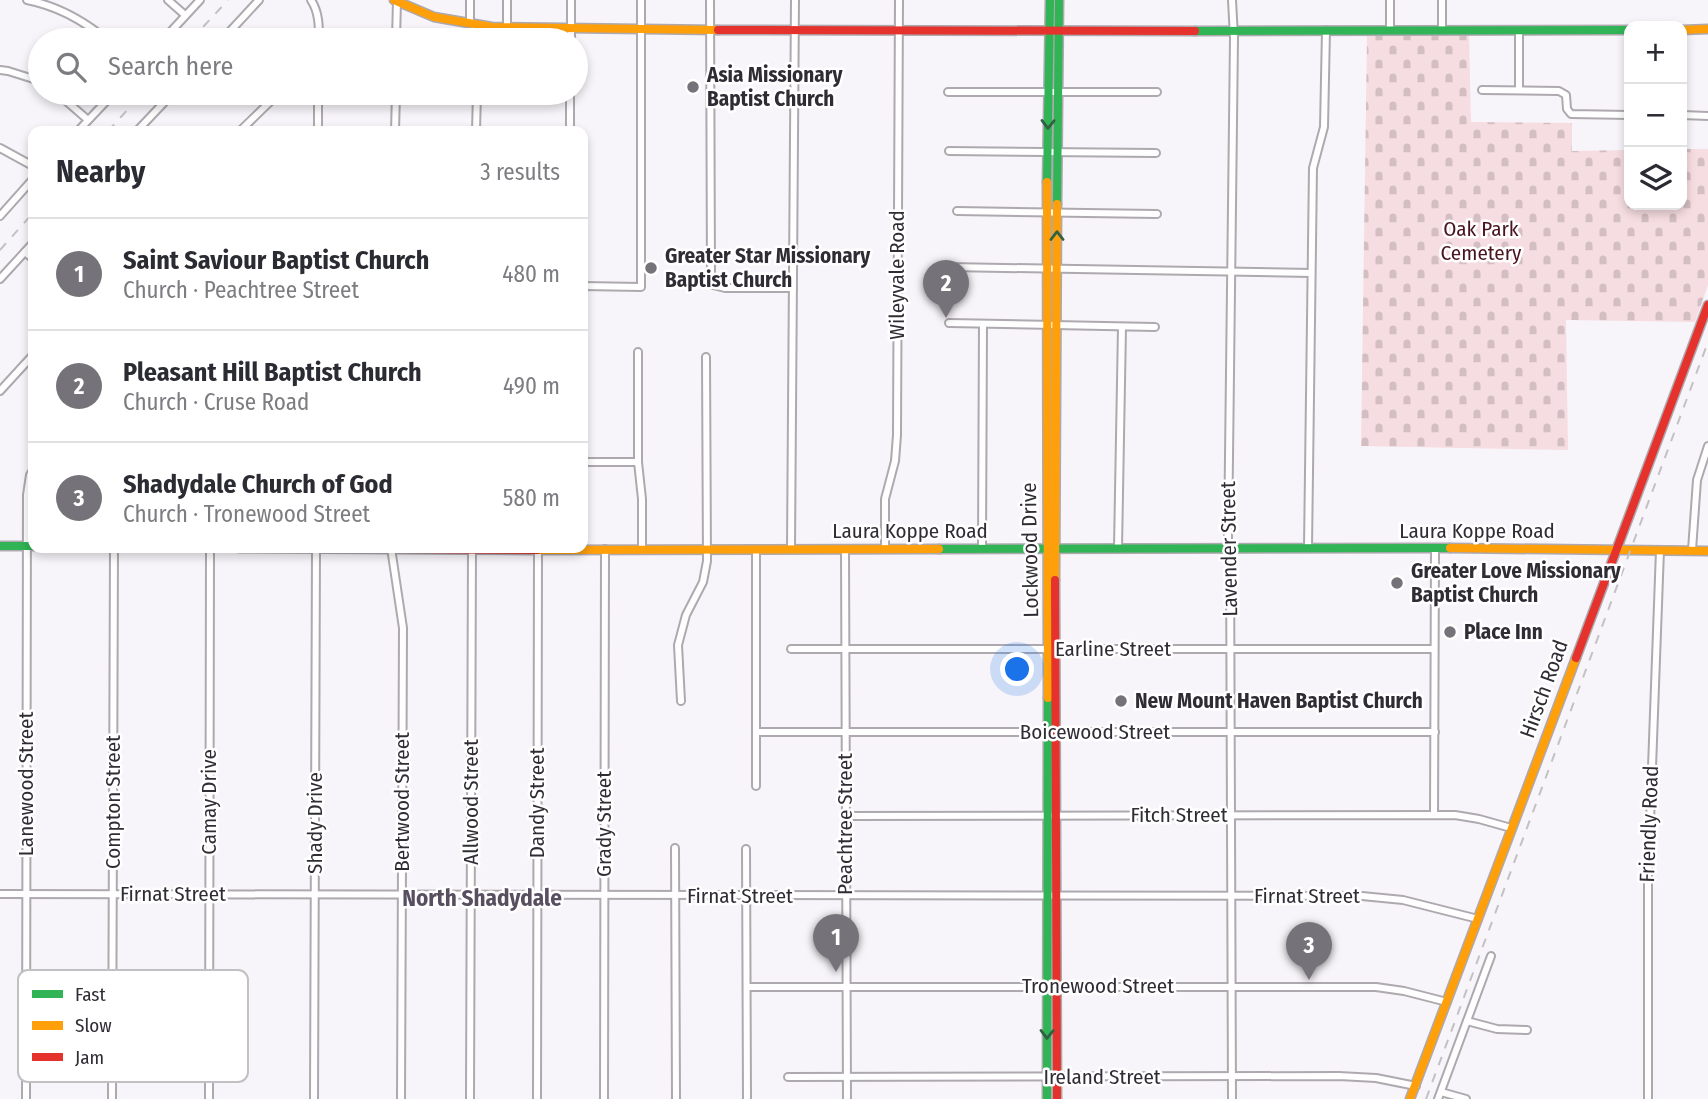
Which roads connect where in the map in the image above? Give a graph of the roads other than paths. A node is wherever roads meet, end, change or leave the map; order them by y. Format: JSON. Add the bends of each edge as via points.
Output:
{"nodes":[{"id":1,"x":27,"y":0,"type":"edge"},
{"id":2,"x":168,"y":0,"type":"edge"},
{"id":3,"x":200,"y":0,"type":"edge"},
{"id":4,"x":259,"y":0,"type":"edge"},
{"id":5,"x":311,"y":0,"type":"edge"},
{"id":6,"x":470,"y":0,"type":"edge"},
{"id":7,"x":507,"y":0,"type":"edge"},
{"id":8,"x":571,"y":0,"type":"edge"},
{"id":9,"x":641,"y":0,"type":"edge"},
{"id":10,"x":710,"y":0,"type":"edge"},
{"id":11,"x":795,"y":0,"type":"edge"},
{"id":12,"x":898,"y":0,"type":"edge"},
{"id":13,"x":1050,"y":0,"type":"edge"},
{"id":14,"x":1059,"y":0,"type":"edge"},
{"id":15,"x":1232,"y":0,"type":"edge"},
{"id":16,"x":1390,"y":0,"type":"edge"},
{"id":17,"x":1442,"y":0,"type":"edge"},
{"id":18,"x":396,"y":1,"type":"edge"},
{"id":19,"x":185,"y":15,"type":"junction"},
{"id":20,"x":474,"y":25,"type":"junction"},
{"id":21,"x":91,"y":28,"type":"edge"},
{"id":22,"x":174,"y":28,"type":"edge"},
{"id":23,"x":233,"y":28,"type":"edge"},
{"id":24,"x":319,"y":28,"type":"edge"},
{"id":25,"x":396,"y":28,"type":"edge"},
{"id":26,"x":476,"y":28,"type":"edge"},
{"id":27,"x":507,"y":28,"type":"joint"},
{"id":28,"x":571,"y":28,"type":"edge"},
{"id":29,"x":588,"y":29,"type":"edge"},
{"id":30,"x":641,"y":29,"type":"junction"},
{"id":31,"x":1708,"y":29,"type":"edge"},
{"id":32,"x":710,"y":30,"type":"junction"},
{"id":33,"x":794,"y":30,"type":"junction"},
{"id":34,"x":1233,"y":30,"type":"junction"},
{"id":35,"x":1326,"y":30,"type":"junction"},
{"id":36,"x":1390,"y":30,"type":"junction"},
{"id":37,"x":1442,"y":30,"type":"junction"},
{"id":38,"x":1519,"y":30,"type":"junction"},
{"id":39,"x":1624,"y":30,"type":"edge"},
{"id":40,"x":1687,"y":30,"type":"edge"},
{"id":41,"x":898,"y":31,"type":"junction"},
{"id":42,"x":1049,"y":31,"type":"junction"},
{"id":43,"x":1059,"y":31,"type":"junction"},
{"id":44,"x":0,"y":70,"type":"edge"},
{"id":45,"x":28,"y":78,"type":"edge"},
{"id":46,"x":1482,"y":90,"type":"dead end"},
{"id":47,"x":1519,"y":90,"type":"junction"},
{"id":48,"x":1053,"y":91,"type":"junction"},
{"id":49,"x":948,"y":92,"type":"dead end"},
{"id":50,"x":1157,"y":92,"type":"dead end"},
{"id":51,"x":71,"y":105,"type":"edge"},
{"id":52,"x":102,"y":105,"type":"edge"},
{"id":53,"x":162,"y":105,"type":"edge"},
{"id":54,"x":267,"y":105,"type":"edge"},
{"id":55,"x":318,"y":105,"type":"edge"},
{"id":56,"x":396,"y":105,"type":"edge"},
{"id":57,"x":477,"y":105,"type":"edge"},
{"id":58,"x":570,"y":105,"type":"edge"},
{"id":59,"x":1624,"y":115,"type":"edge"},
{"id":60,"x":1687,"y":115,"type":"edge"},
{"id":61,"x":1708,"y":116,"type":"edge"},
{"id":62,"x":88,"y":120,"type":"junction"},
{"id":63,"x":83,"y":126,"type":"edge"},
{"id":64,"x":142,"y":126,"type":"edge"},
{"id":65,"x":245,"y":126,"type":"edge"},
{"id":66,"x":318,"y":126,"type":"edge"},
{"id":67,"x":395,"y":126,"type":"edge"},
{"id":68,"x":476,"y":126,"type":"edge"},
{"id":69,"x":570,"y":126,"type":"edge"},
{"id":70,"x":0,"y":148,"type":"edge"},
{"id":71,"x":949,"y":151,"type":"dead end"},
{"id":72,"x":1052,"y":151,"type":"junction"},
{"id":73,"x":1156,"y":153,"type":"dead end"},
{"id":74,"x":28,"y":163,"type":"edge"},
{"id":75,"x":28,"y":185,"type":"edge"},
{"id":76,"x":957,"y":211,"type":"dead end"},
{"id":77,"x":1047,"y":212,"type":"junction"},
{"id":78,"x":1057,"y":212,"type":"junction"},
{"id":79,"x":1157,"y":214,"type":"dead end"},
{"id":80,"x":0,"y":216,"type":"edge"},
{"id":81,"x":28,"y":248,"type":"edge"},
{"id":82,"x":25,"y":251,"type":"junction"},
{"id":83,"x":28,"y":254,"type":"edge"},
{"id":84,"x":948,"y":267,"type":"dead end"},
{"id":85,"x":1052,"y":267,"type":"junction"},
{"id":86,"x":1231,"y":273,"type":"junction"},
{"id":87,"x":1311,"y":273,"type":"junction"},
{"id":88,"x":0,"y":279,"type":"edge"},
{"id":89,"x":588,"y":286,"type":"edge"},
{"id":90,"x":793,"y":288,"type":"junction"},
{"id":91,"x":1708,"y":305,"type":"edge"},
{"id":92,"x":949,"y":323,"type":"dead end"},
{"id":93,"x":983,"y":324,"type":"junction"},
{"id":94,"x":1052,"y":324,"type":"junction"},
{"id":95,"x":1122,"y":327,"type":"junction"},
{"id":96,"x":1155,"y":327,"type":"dead end"},
{"id":97,"x":638,"y":352,"type":"dead end"},
{"id":98,"x":706,"y":357,"type":"dead end"},
{"id":99,"x":28,"y":360,"type":"edge"},
{"id":100,"x":0,"y":391,"type":"edge"},
{"id":101,"x":1708,"y":446,"type":"edge"},
{"id":102,"x":588,"y":462,"type":"edge"},
{"id":103,"x":638,"y":462,"type":"junction"},
{"id":104,"x":1699,"y":471,"type":"junction"},
{"id":105,"x":1708,"y":473,"type":"edge"},
{"id":106,"x":28,"y":491,"type":"edge"},
{"id":107,"x":28,"y":512,"type":"edge"},
{"id":108,"x":0,"y":546,"type":"edge"},
{"id":109,"x":28,"y":546,"type":"edge"},
{"id":110,"x":982,"y":548,"type":"junction"},
{"id":111,"x":1118,"y":548,"type":"junction"},
{"id":112,"x":1230,"y":548,"type":"junction"},
{"id":113,"x":1308,"y":548,"type":"junction"},
{"id":114,"x":588,"y":549,"type":"edge"},
{"id":115,"x":605,"y":549,"type":"junction"},
{"id":116,"x":642,"y":549,"type":"junction"},
{"id":117,"x":705,"y":549,"type":"junction"},
{"id":118,"x":756,"y":549,"type":"junction"},
{"id":119,"x":791,"y":549,"type":"junction"},
{"id":120,"x":845,"y":549,"type":"junction"},
{"id":121,"x":884,"y":549,"type":"junction"},
{"id":122,"x":1053,"y":549,"type":"junction"},
{"id":123,"x":1435,"y":549,"type":"junction"},
{"id":124,"x":1615,"y":549,"type":"junction"},
{"id":125,"x":1660,"y":550,"type":"junction"},
{"id":126,"x":1692,"y":550,"type":"junction"},
{"id":127,"x":1708,"y":551,"type":"edge"},
{"id":128,"x":30,"y":553,"type":"edge"},
{"id":129,"x":114,"y":553,"type":"edge"},
{"id":130,"x":210,"y":553,"type":"edge"},
{"id":131,"x":316,"y":553,"type":"edge"},
{"id":132,"x":392,"y":553,"type":"edge"},
{"id":133,"x":472,"y":553,"type":"edge"},
{"id":134,"x":538,"y":553,"type":"edge"},
{"id":135,"x":791,"y":649,"type":"dead end"},
{"id":136,"x":1052,"y":649,"type":"junction"},
{"id":137,"x":1230,"y":649,"type":"junction"},
{"id":138,"x":1434,"y":649,"type":"junction"},
{"id":139,"x":846,"y":650,"type":"junction"},
{"id":140,"x":681,"y":701,"type":"dead end"},
{"id":141,"x":1052,"y":731,"type":"junction"},
{"id":142,"x":756,"y":732,"type":"junction"},
{"id":143,"x":845,"y":732,"type":"junction"},
{"id":144,"x":1435,"y":732,"type":"junction"},
{"id":145,"x":1231,"y":733,"type":"junction"},
{"id":146,"x":756,"y":786,"type":"dead end"},
{"id":147,"x":1053,"y":815,"type":"junction"},
{"id":148,"x":1434,"y":815,"type":"junction"},
{"id":149,"x":846,"y":816,"type":"junction"},
{"id":150,"x":1231,"y":816,"type":"junction"},
{"id":151,"x":1511,"y":828,"type":"junction"},
{"id":152,"x":675,"y":848,"type":"dead end"},
{"id":153,"x":746,"y":849,"type":"dead end"},
{"id":154,"x":0,"y":894,"type":"edge"},
{"id":155,"x":112,"y":894,"type":"junction"},
{"id":156,"x":209,"y":894,"type":"junction"},
{"id":157,"x":26,"y":895,"type":"junction"},
{"id":158,"x":315,"y":895,"type":"junction"},
{"id":159,"x":402,"y":895,"type":"junction"},
{"id":160,"x":470,"y":895,"type":"junction"},
{"id":161,"x":537,"y":895,"type":"junction"},
{"id":162,"x":604,"y":895,"type":"junction"},
{"id":163,"x":1053,"y":895,"type":"junction"},
{"id":164,"x":676,"y":896,"type":"junction"},
{"id":165,"x":746,"y":896,"type":"junction"},
{"id":166,"x":845,"y":896,"type":"junction"},
{"id":167,"x":1230,"y":896,"type":"junction"},
{"id":168,"x":1478,"y":919,"type":"junction"},
{"id":169,"x":1491,"y":956,"type":"dead end"},
{"id":170,"x":26,"y":970,"type":"edge"},
{"id":171,"x":112,"y":970,"type":"edge"},
{"id":172,"x":209,"y":970,"type":"edge"},
{"id":173,"x":1053,"y":986,"type":"junction"},
{"id":174,"x":1232,"y":986,"type":"junction"},
{"id":175,"x":747,"y":987,"type":"junction"},
{"id":176,"x":846,"y":987,"type":"junction"},
{"id":177,"x":1447,"y":1002,"type":"junction"},
{"id":178,"x":1467,"y":1021,"type":"junction"},
{"id":179,"x":1527,"y":1030,"type":"dead end"},
{"id":180,"x":1232,"y":1076,"type":"junction"},
{"id":181,"x":788,"y":1077,"type":"dead end"},
{"id":182,"x":846,"y":1077,"type":"junction"},
{"id":183,"x":1047,"y":1077,"type":"junction"},
{"id":184,"x":1057,"y":1077,"type":"junction"},
{"id":185,"x":1416,"y":1086,"type":"junction"},
{"id":186,"x":1439,"y":1096,"type":"edge"},
{"id":187,"x":314,"y":1099,"type":"edge"},
{"id":188,"x":401,"y":1099,"type":"edge"},
{"id":189,"x":470,"y":1099,"type":"edge"},
{"id":190,"x":537,"y":1099,"type":"edge"},
{"id":191,"x":604,"y":1099,"type":"edge"},
{"id":192,"x":676,"y":1099,"type":"edge"},
{"id":193,"x":747,"y":1099,"type":"edge"},
{"id":194,"x":847,"y":1099,"type":"edge"},
{"id":195,"x":1047,"y":1099,"type":"edge"},
{"id":196,"x":1057,"y":1099,"type":"edge"},
{"id":197,"x":1232,"y":1099,"type":"edge"},
{"id":198,"x":1411,"y":1099,"type":"edge"},
{"id":199,"x":1466,"y":1099,"type":"edge"},
{"id":200,"x":1648,"y":1099,"type":"edge"}],
"edges":[{"from":1,"to":21,"type":"street","via":[[51,6]]},
{"from":2,"to":19,"type":"street"},
{"from":3,"to":19,"type":"street"},
{"from":4,"to":23,"type":"street"},
{"from":5,"to":24,"type":"street"},
{"from":6,"to":20,"type":"street"},
{"from":7,"to":27,"type":"street"},
{"from":8,"to":28,"type":"street"},
{"from":9,"to":30,"type":"street"},
{"from":10,"to":32,"type":"street"},
{"from":11,"to":33,"type":"street"},
{"from":12,"to":41,"type":"street","name":"Wileyvale Road"},
{"from":13,"to":42,"type":"street","name":"Lockwood Drive"},
{"from":14,"to":43,"type":"street","name":"Lockwood Drive"},
{"from":15,"to":34,"type":"street","name":"Lavender Street"},
{"from":16,"to":36,"type":"street"},
{"from":17,"to":37,"type":"street"},
{"from":18,"to":20,"type":"street","via":[[425,15]]},
{"from":18,"to":25,"type":"street"},
{"from":19,"to":22,"type":"street"},
{"from":20,"to":26,"type":"street"},
{"from":20,"to":27,"type":"street"},
{"from":29,"to":30,"type":"street"},
{"from":30,"to":32,"type":"street"},
{"from":30,"to":89,"type":"street","via":[[641,287]]},
{"from":31,"to":40,"type":"street"},
{"from":32,"to":33,"type":"street"},
{"from":32,"to":90,"type":"street","via":[[713,285]]},
{"from":33,"to":41,"type":"street"},
{"from":33,"to":90,"type":"street"},
{"from":34,"to":35,"type":"street"},
{"from":34,"to":43,"type":"street"},
{"from":34,"to":86,"type":"street","name":"Lavender Street"},
{"from":35,"to":36,"type":"street"},
{"from":35,"to":87,"type":"street","via":[[1324,127],[1313,168]]},
{"from":36,"to":37,"type":"street"},
{"from":37,"to":38,"type":"street"},
{"from":38,"to":39,"type":"street"},
{"from":38,"to":47,"type":"street"},
{"from":41,"to":42,"type":"street"},
{"from":41,"to":121,"type":"street","name":"Wileyvale Road","via":[[897,435],[885,499]]},
{"from":42,"to":43,"type":"street"},
{"from":42,"to":48,"type":"street","name":"Lockwood Drive"},
{"from":43,"to":48,"type":"street","name":"Lockwood Drive"},
{"from":44,"to":45,"type":"street"},
{"from":46,"to":47,"type":"street"},
{"from":47,"to":59,"type":"street","via":[[1563,92],[1569,112],[1575,115]]},
{"from":48,"to":49,"type":"street"},
{"from":48,"to":50,"type":"street"},
{"from":48,"to":72,"type":"street","name":"Lockwood Drive"},
{"from":51,"to":62,"type":"street"},
{"from":52,"to":62,"type":"street"},
{"from":53,"to":64,"type":"street"},
{"from":54,"to":65,"type":"street"},
{"from":55,"to":66,"type":"street"},
{"from":56,"to":67,"type":"street"},
{"from":57,"to":68,"type":"street"},
{"from":58,"to":69,"type":"street"},
{"from":60,"to":61,"type":"street"},
{"from":62,"to":63,"type":"street"},
{"from":70,"to":74,"type":"street"},
{"from":71,"to":72,"type":"street"},
{"from":72,"to":73,"type":"street"},
{"from":72,"to":77,"type":"street","name":"Lockwood Drive"},
{"from":72,"to":78,"type":"street","name":"Lockwood Drive"},
{"from":75,"to":80,"type":"street"},
{"from":76,"to":77,"type":"street"},
{"from":77,"to":78,"type":"street"},
{"from":77,"to":85,"type":"street","name":"Lockwood Drive"},
{"from":78,"to":79,"type":"street"},
{"from":85,"to":78,"type":"street","name":"Lockwood Drive","one_way":true},
{"from":81,"to":82,"type":"street"},
{"from":82,"to":83,"type":"street"},
{"from":82,"to":88,"type":"street"},
{"from":84,"to":85,"type":"street"},
{"from":85,"to":86,"type":"street"},
{"from":85,"to":94,"type":"street","name":"Lockwood Drive"},
{"from":86,"to":87,"type":"street"},
{"from":86,"to":112,"type":"street","name":"Lavender Street"},
{"from":87,"to":113,"type":"street"},
{"from":90,"to":119,"type":"street"},
{"from":91,"to":124,"type":"street","name":"Hirsch Road"},
{"from":92,"to":93,"type":"street"},
{"from":93,"to":94,"type":"street"},
{"from":93,"to":110,"type":"street"},
{"from":94,"to":95,"type":"street"},
{"from":94,"to":122,"type":"street","name":"Lockwood Drive"},
{"from":95,"to":96,"type":"street"},
{"from":95,"to":111,"type":"street"},
{"from":97,"to":103,"type":"street"},
{"from":98,"to":117,"type":"street"},
{"from":99,"to":100,"type":"street"},
{"from":101,"to":104,"type":"street"},
{"from":102,"to":103,"type":"street"},
{"from":103,"to":116,"type":"street"},
{"from":104,"to":105,"type":"street"},
{"from":104,"to":126,"type":"street"},
{"from":106,"to":107,"type":"street","name":"Lanewood Street"},
{"from":108,"to":109,"type":"street"},
{"from":110,"to":121,"type":"street","name":"Laura Koppe Road"},
{"from":110,"to":122,"type":"street","name":"Laura Koppe Road"},
{"from":111,"to":112,"type":"street","name":"Laura Koppe Road"},
{"from":111,"to":122,"type":"street","name":"Laura Koppe Road"},
{"from":112,"to":113,"type":"street","name":"Laura Koppe Road"},
{"from":112,"to":137,"type":"street","name":"Lavender Street"},
{"from":113,"to":123,"type":"street","name":"Laura Koppe Road"},
{"from":114,"to":115,"type":"street","name":"Laura Koppe Road"},
{"from":115,"to":116,"type":"street","name":"Laura Koppe Road"},
{"from":115,"to":162,"type":"street","name":"Grady Street"},
{"from":116,"to":117,"type":"street","name":"Laura Koppe Road"},
{"from":117,"to":118,"type":"street","name":"Laura Koppe Road"},
{"from":117,"to":140,"type":"street","via":[[703,582],[686,615],[678,645]]},
{"from":118,"to":119,"type":"street","name":"Laura Koppe Road"},
{"from":118,"to":142,"type":"street"},
{"from":119,"to":120,"type":"street","name":"Laura Koppe Road"},
{"from":120,"to":121,"type":"street","name":"Laura Koppe Road"},
{"from":120,"to":139,"type":"street","name":"Peachtree Street"},
{"from":122,"to":136,"type":"street","name":"Lockwood Drive"},
{"from":123,"to":124,"type":"street","name":"Laura Koppe Road"},
{"from":123,"to":138,"type":"street"},
{"from":124,"to":125,"type":"street","name":"Laura Koppe Road"},
{"from":124,"to":151,"type":"street","name":"Hirsch Road"},
{"from":125,"to":126,"type":"street","name":"Laura Koppe Road"},
{"from":125,"to":200,"type":"street","name":"Friendly Road","via":[[1649,823]]},
{"from":126,"to":127,"type":"street","name":"Laura Koppe Road"},
{"from":128,"to":157,"type":"street","name":"Lanewood Street"},
{"from":129,"to":155,"type":"street","name":"Compton Street"},
{"from":130,"to":156,"type":"street","name":"Camay Drive"},
{"from":131,"to":158,"type":"street","name":"Shady Drive"},
{"from":132,"to":159,"type":"street","name":"Bertwood Street","via":[[403,628]]},
{"from":133,"to":160,"type":"street","name":"Allwood Street"},
{"from":134,"to":161,"type":"street","name":"Dandy Street"},
{"from":135,"to":139,"type":"street","name":"Earline Street"},
{"from":136,"to":137,"type":"street","name":"Earline Street"},
{"from":136,"to":139,"type":"street","name":"Earline Street"},
{"from":136,"to":141,"type":"street","name":"Lockwood Drive"},
{"from":137,"to":138,"type":"street","name":"Earline Street"},
{"from":137,"to":145,"type":"street","name":"Lavender Street"},
{"from":138,"to":144,"type":"street"},
{"from":139,"to":143,"type":"street","name":"Peachtree Street"},
{"from":141,"to":143,"type":"street","name":"Boicewood Street"},
{"from":141,"to":145,"type":"street","name":"Boicewood Street"},
{"from":141,"to":147,"type":"street","name":"Lockwood Drive"},
{"from":142,"to":143,"type":"street","name":"Boicewood Street"},
{"from":142,"to":146,"type":"street"},
{"from":143,"to":149,"type":"street","name":"Peachtree Street"},
{"from":144,"to":145,"type":"street","name":"Boicewood Street"},
{"from":144,"to":148,"type":"street"},
{"from":145,"to":150,"type":"street","name":"Lavender Street"},
{"from":147,"to":149,"type":"street","name":"Fitch Street"},
{"from":147,"to":150,"type":"street","name":"Fitch Street"},
{"from":147,"to":163,"type":"street","name":"Lockwood Drive"},
{"from":148,"to":150,"type":"street","name":"Fitch Street"},
{"from":148,"to":151,"type":"street","name":"Fitch Street","via":[[1479,819]]},
{"from":149,"to":166,"type":"street","name":"Peachtree Street"},
{"from":150,"to":167,"type":"street","name":"Lavender Street"},
{"from":151,"to":168,"type":"street","name":"Hirsch Road"},
{"from":152,"to":164,"type":"street"},
{"from":153,"to":165,"type":"street"},
{"from":154,"to":157,"type":"street","name":"Firnat Street"},
{"from":155,"to":156,"type":"street","name":"Firnat Street"},
{"from":155,"to":157,"type":"street","name":"Firnat Street"},
{"from":155,"to":171,"type":"street","name":"Compton Street"},
{"from":156,"to":158,"type":"street","name":"Firnat Street"},
{"from":156,"to":172,"type":"street","name":"Camay Drive"},
{"from":157,"to":170,"type":"street","name":"Lanewood Street"},
{"from":158,"to":159,"type":"street","name":"Firnat Street"},
{"from":158,"to":187,"type":"street","name":"Shady Drive"},
{"from":159,"to":160,"type":"street","name":"Firnat Street"},
{"from":159,"to":188,"type":"street","name":"Bertwood Street"},
{"from":160,"to":161,"type":"street","name":"Firnat Street"},
{"from":160,"to":189,"type":"street","name":"Allwood Street"},
{"from":161,"to":162,"type":"street","name":"Firnat Street"},
{"from":161,"to":190,"type":"street","name":"Dandy Street"},
{"from":162,"to":164,"type":"street","name":"Firnat Street"},
{"from":162,"to":191,"type":"street","name":"Grady Street"},
{"from":163,"to":166,"type":"street","name":"Firnat Street"},
{"from":163,"to":167,"type":"street","name":"Firnat Street"},
{"from":163,"to":173,"type":"street","name":"Lockwood Drive"},
{"from":164,"to":165,"type":"street","name":"Firnat Street"},
{"from":164,"to":192,"type":"street"},
{"from":165,"to":166,"type":"street","name":"Firnat Street"},
{"from":165,"to":175,"type":"street"},
{"from":166,"to":176,"type":"street","name":"Peachtree Street"},
{"from":167,"to":168,"type":"street","name":"Firnat Street","via":[[1376,897]]},
{"from":167,"to":174,"type":"street","name":"Lavender Street"},
{"from":168,"to":177,"type":"street","name":"Hirsch Road"},
{"from":169,"to":178,"type":"street"},
{"from":173,"to":174,"type":"street","name":"Tronewood Street"},
{"from":173,"to":176,"type":"street","name":"Tronewood Street"},
{"from":173,"to":183,"type":"street","name":"Lockwood Drive","one_way":true},
{"from":173,"to":184,"type":"street","name":"Lockwood Drive"},
{"from":174,"to":177,"type":"street","name":"Tronewood Street","via":[[1376,987]]},
{"from":174,"to":180,"type":"street","name":"Lavender Street"},
{"from":175,"to":176,"type":"street","name":"Tronewood Street"},
{"from":175,"to":193,"type":"street"},
{"from":176,"to":182,"type":"street","name":"Peachtree Street"},
{"from":177,"to":185,"type":"street","name":"Hirsch Road"},
{"from":178,"to":179,"type":"street"},
{"from":178,"to":186,"type":"street"},
{"from":180,"to":184,"type":"street","name":"Ireland Street"},
{"from":180,"to":185,"type":"street","name":"Ireland Street","via":[[1376,1078]]},
{"from":180,"to":197,"type":"street","name":"Lavender Street"},
{"from":181,"to":182,"type":"street","name":"Ireland Street"},
{"from":182,"to":183,"type":"street","name":"Ireland Street"},
{"from":182,"to":194,"type":"street","name":"Peachtree Street"},
{"from":183,"to":184,"type":"street","name":"Ireland Street"},
{"from":183,"to":195,"type":"street","name":"Lockwood Drive"},
{"from":184,"to":196,"type":"street","name":"Lockwood Drive"},
{"from":185,"to":198,"type":"street","name":"Hirsch Road"},
{"from":186,"to":199,"type":"street"}]}
